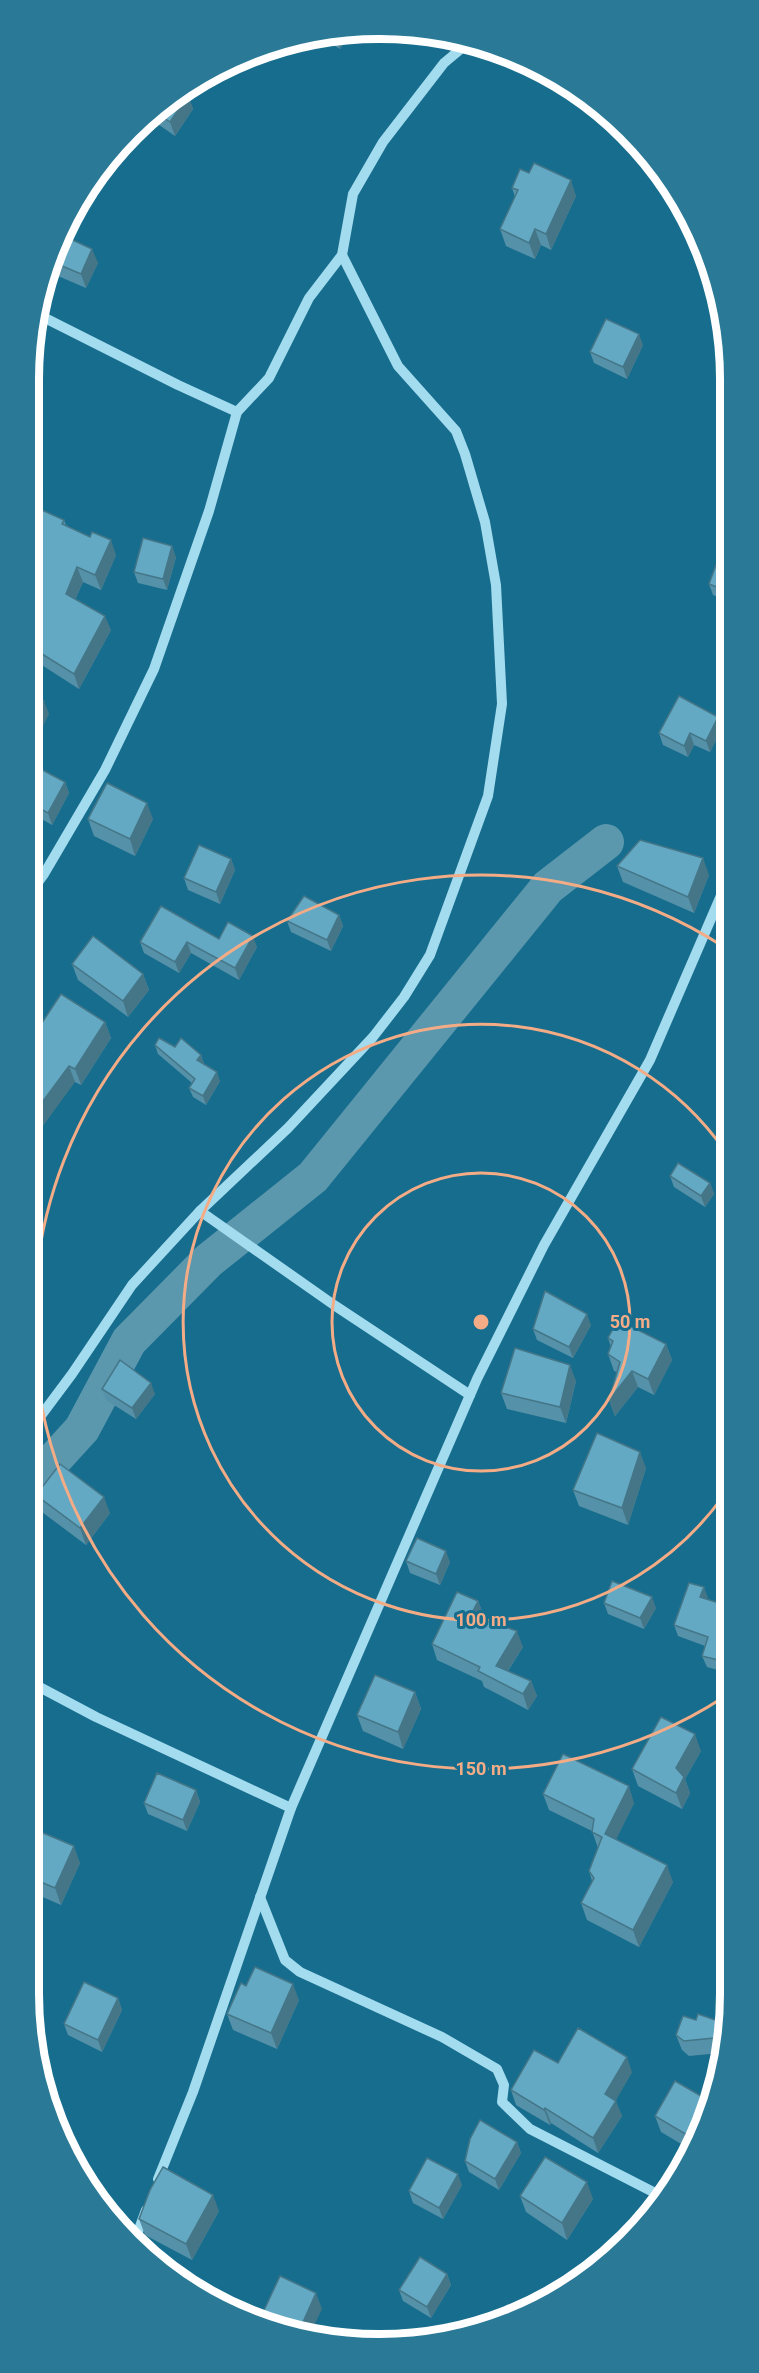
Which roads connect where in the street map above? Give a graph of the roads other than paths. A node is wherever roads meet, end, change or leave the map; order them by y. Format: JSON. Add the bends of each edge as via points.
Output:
{"nodes":[{"id":1,"x":460,"y":49,"type":"edge"},
{"id":2,"x":342,"y":255,"type":"junction"},
{"id":3,"x":45,"y":318,"type":"edge"},
{"id":4,"x":237,"y":412,"type":"junction"},
{"id":5,"x":39,"y":880,"type":"edge"},
{"id":6,"x":720,"y":898,"type":"edge"},
{"id":7,"x":200,"y":1211,"type":"junction"},
{"id":8,"x":470,"y":1395,"type":"junction"},
{"id":9,"x":39,"y":1418,"type":"edge"},
{"id":10,"x":39,"y":1687,"type":"edge"},
{"id":11,"x":291,"y":1808,"type":"junction"},
{"id":12,"x":260,"y":1898,"type":"junction"},
{"id":13,"x":656,"y":2193,"type":"edge"},
{"id":14,"x":138,"y":2233,"type":"edge"}],
"edges":[{"from":1,"to":2,"type":"street","via":[[444,63],[383,142],[353,194]]},
{"from":2,"to":4,"type":"street","via":[[309,298],[269,378]]},
{"from":2,"to":7,"type":"street","via":[[398,366],[456,432],[465,454],[485,522],[496,585],[502,704],[488,796],[430,955],[373,1037],[288,1128]]},
{"from":3,"to":4,"type":"street"},
{"from":4,"to":5,"type":"street","via":[[210,511],[154,669],[105,770]]},
{"from":6,"to":8,"type":"street","via":[[650,1060],[544,1245]]},
{"from":7,"to":8,"type":"street"},
{"from":7,"to":9,"type":"street","via":[[132,1285]]},
{"from":8,"to":11,"type":"street"},
{"from":10,"to":11,"type":"street"},
{"from":11,"to":12,"type":"street"},
{"from":12,"to":13,"type":"street","via":[[285,1960],[300,1972],[442,2037],[496,2069],[504,2085],[502,2102],[530,2129]]},
{"from":12,"to":14,"type":"street","via":[[193,2091]]}]}
